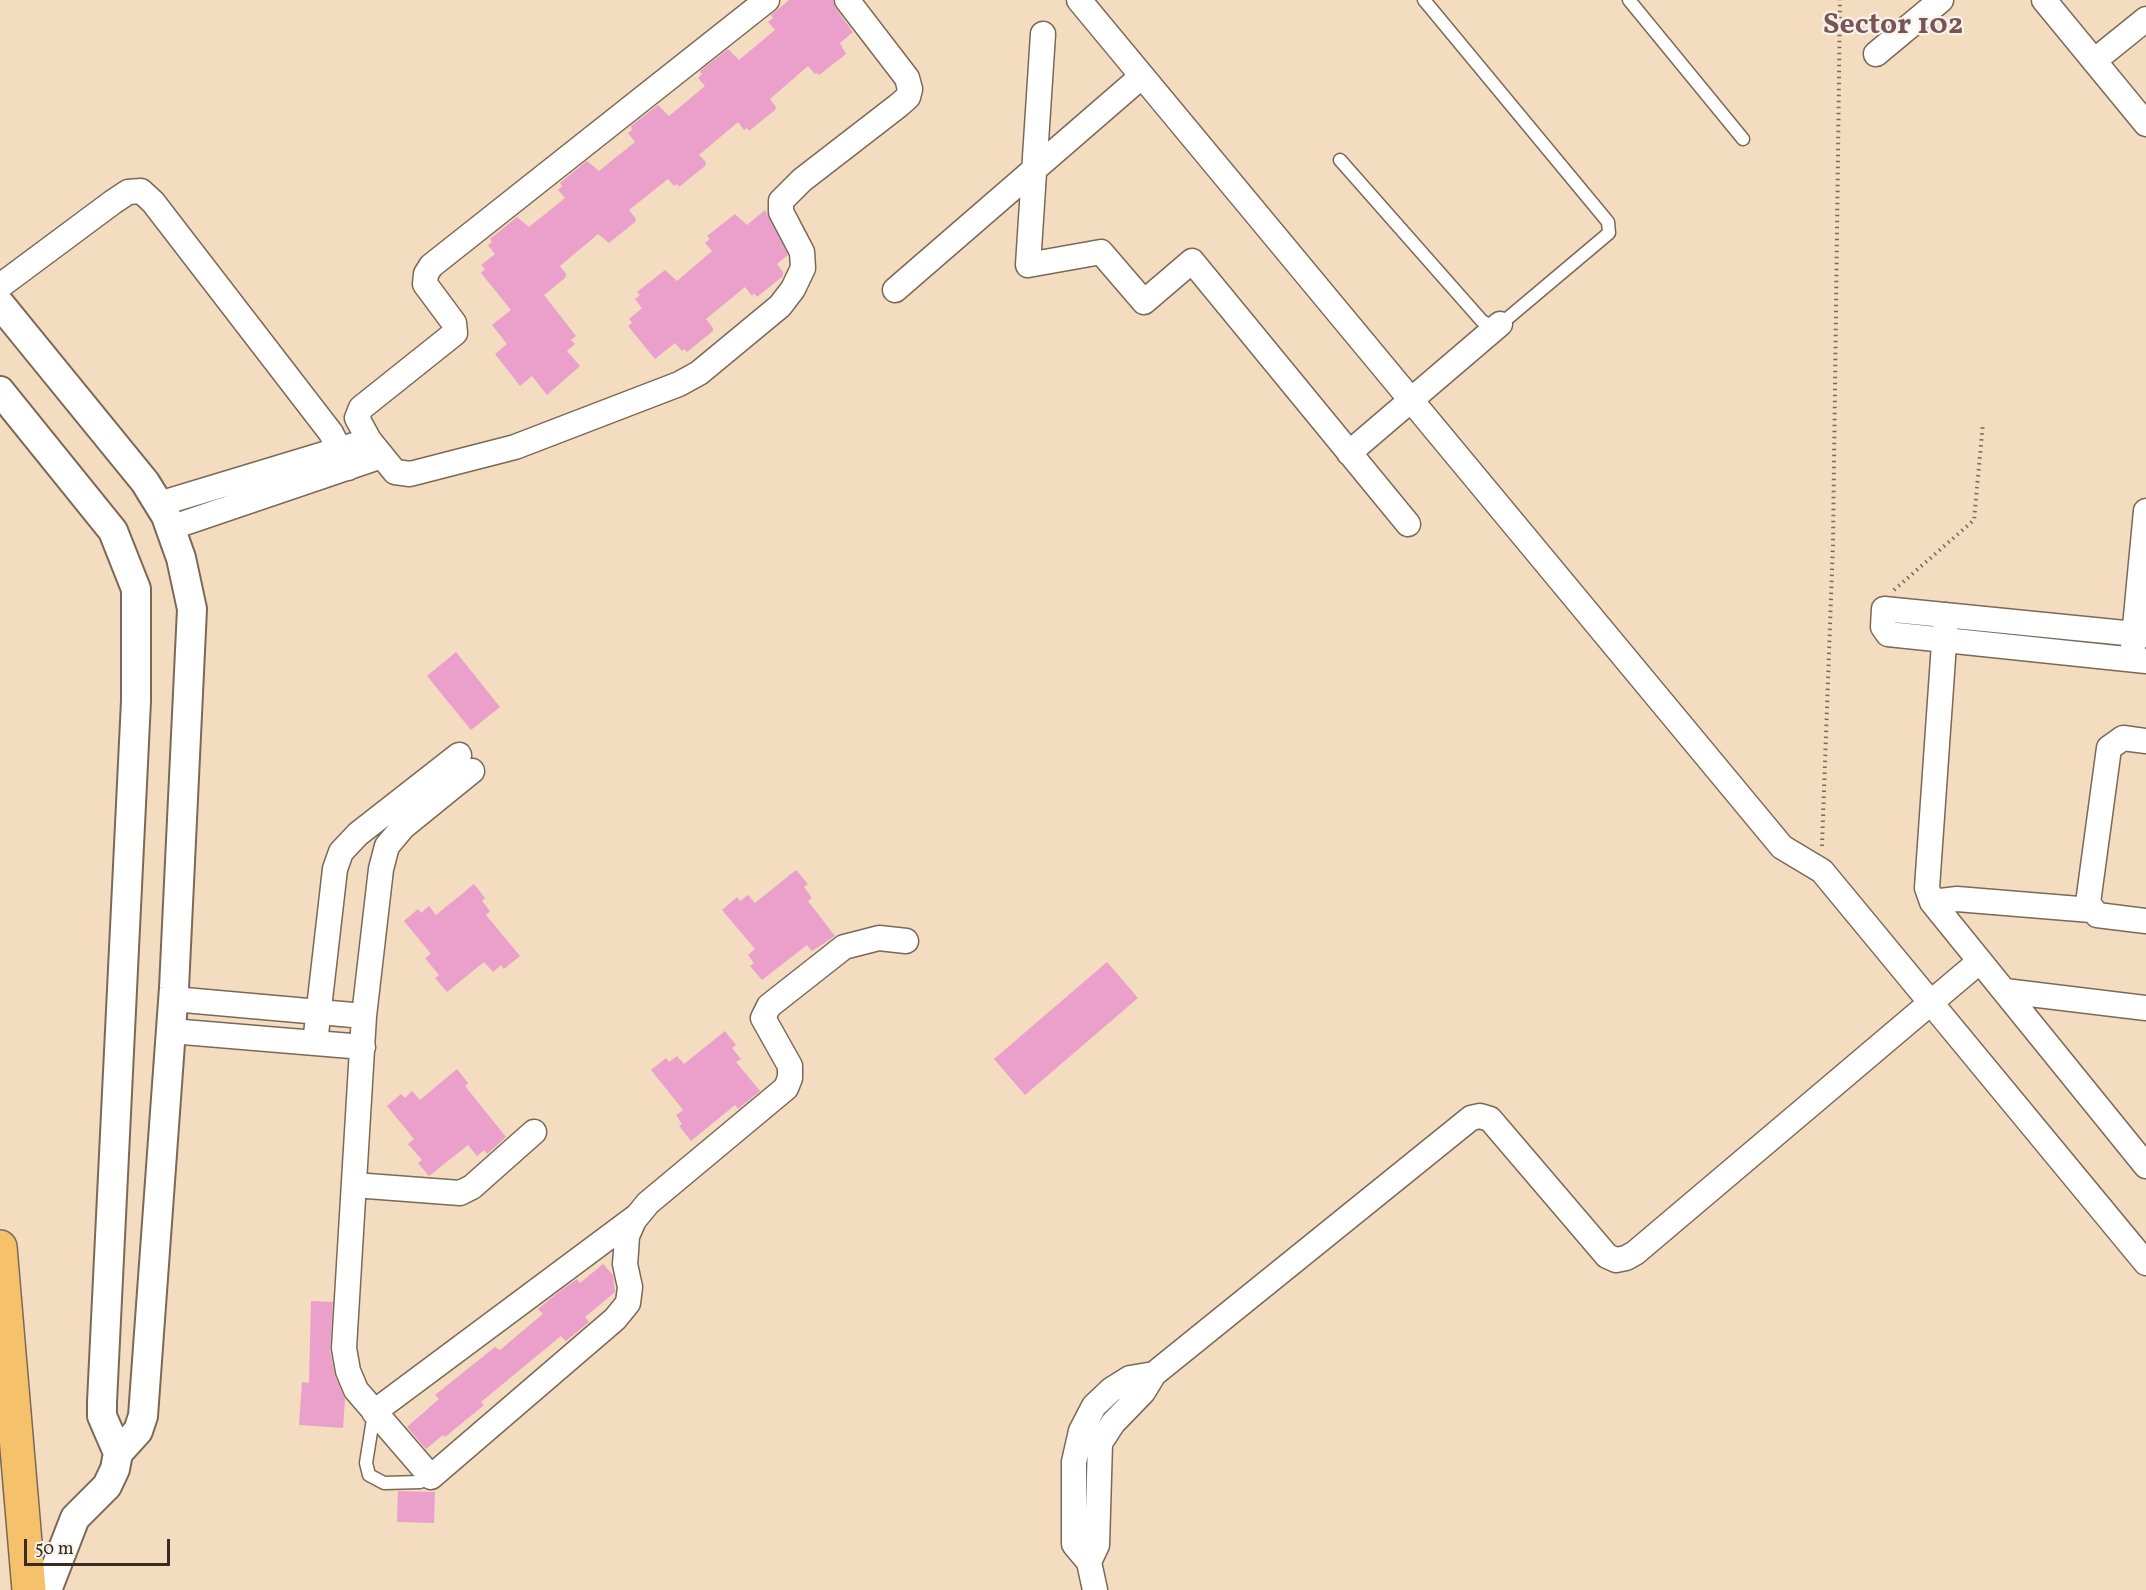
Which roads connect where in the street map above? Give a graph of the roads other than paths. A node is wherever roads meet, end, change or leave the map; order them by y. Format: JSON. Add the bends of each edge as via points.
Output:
{"nodes":[{"id":1,"x":766,"y":0,"type":"edge"},
{"id":2,"x":847,"y":0,"type":"edge"},
{"id":3,"x":1079,"y":0,"type":"edge"},
{"id":4,"x":1424,"y":0,"type":"edge"},
{"id":5,"x":1629,"y":0,"type":"edge"},
{"id":6,"x":1941,"y":0,"type":"edge"},
{"id":7,"x":2044,"y":0,"type":"edge"},
{"id":8,"x":2146,"y":19,"type":"edge"},
{"id":9,"x":1043,"y":34,"type":"dead end"},
{"id":10,"x":1876,"y":54,"type":"dead end"},
{"id":11,"x":2094,"y":61,"type":"junction"},
{"id":12,"x":1134,"y":83,"type":"dead end"},
{"id":13,"x":2146,"y":124,"type":"edge"},
{"id":14,"x":1743,"y":139,"type":"dead end"},
{"id":15,"x":1340,"y":160,"type":"dead end"},
{"id":16,"x":1034,"y":170,"type":"junction"},
{"id":17,"x":0,"y":286,"type":"edge"},
{"id":18,"x":895,"y":290,"type":"dead end"},
{"id":19,"x":0,"y":304,"type":"edge"},
{"id":20,"x":1500,"y":324,"type":"junction"},
{"id":21,"x":0,"y":391,"type":"edge"},
{"id":22,"x":1411,"y":400,"type":"junction"},
{"id":23,"x":375,"y":448,"type":"junction"},
{"id":24,"x":1349,"y":453,"type":"junction"},
{"id":25,"x":344,"y":459,"type":"junction"},
{"id":26,"x":2146,"y":511,"type":"edge"},
{"id":27,"x":165,"y":516,"type":"junction"},
{"id":28,"x":1408,"y":524,"type":"dead end"},
{"id":29,"x":1946,"y":615,"type":"junction"},
{"id":30,"x":2141,"y":635,"type":"edge"},
{"id":31,"x":1946,"y":640,"type":"junction"},
{"id":32,"x":2139,"y":660,"type":"edge"},
{"id":33,"x":2146,"y":741,"type":"edge"},
{"id":34,"x":1932,"y":902,"type":"junction"},
{"id":35,"x":2091,"y":910,"type":"junction"},
{"id":36,"x":2146,"y":921,"type":"edge"},
{"id":37,"x":906,"y":941,"type":"dead end"},
{"id":38,"x":1980,"y":961,"type":"junction"},
{"id":39,"x":2004,"y":991,"type":"junction"},
{"id":40,"x":173,"y":999,"type":"junction"},
{"id":41,"x":1931,"y":1004,"type":"junction"},
{"id":42,"x":2146,"y":1008,"type":"edge"},
{"id":43,"x":320,"y":1012,"type":"junction"},
{"id":44,"x":364,"y":1016,"type":"junction"},
{"id":45,"x":171,"y":1031,"type":"junction"},
{"id":46,"x":315,"y":1043,"type":"junction"},
{"id":47,"x":363,"y":1047,"type":"junction"},
{"id":48,"x":534,"y":1132,"type":"dead end"},
{"id":49,"x":2146,"y":1166,"type":"edge"},
{"id":50,"x":354,"y":1185,"type":"junction"},
{"id":51,"x":639,"y":1214,"type":"junction"},
{"id":52,"x":0,"y":1246,"type":"edge"},
{"id":53,"x":2146,"y":1263,"type":"edge"},
{"id":54,"x":375,"y":1412,"type":"junction"},
{"id":55,"x":118,"y":1453,"type":"junction"},
{"id":56,"x":431,"y":1477,"type":"junction"},
{"id":57,"x":29,"y":1590,"type":"edge"},
{"id":58,"x":47,"y":1590,"type":"edge"},
{"id":59,"x":1095,"y":1590,"type":"edge"}],
"edges":[{"from":1,"to":23,"type":"street","via":[[430,266],[425,284],[454,322],[455,333],[361,408],[357,418]]},
{"from":2,"to":23,"type":"street","via":[[907,78],[910,89],[899,105],[802,180],[782,201],[781,212],[802,252],[803,268],[780,306],[699,373],[679,384],[526,442],[410,474],[395,472]]},
{"from":3,"to":22,"type":"street"},
{"from":4,"to":20,"type":"lane","via":[[1610,227],[1606,239]]},
{"from":5,"to":14,"type":"lane"},
{"from":6,"to":10,"type":"street"},
{"from":7,"to":11,"type":"street"},
{"from":8,"to":11,"type":"street"},
{"from":9,"to":16,"type":"street"},
{"from":11,"to":13,"type":"street"},
{"from":12,"to":16,"type":"street"},
{"from":15,"to":20,"type":"lane","via":[[1482,321]]},
{"from":16,"to":18,"type":"street"},
{"from":16,"to":24,"type":"street","via":[[1028,265],[1101,252],[1144,302],[1192,261]]},
{"from":17,"to":25,"type":"street","via":[[120,196],[141,191],[331,433]]},
{"from":19,"to":27,"type":"street","via":[[138,474]]},
{"from":20,"to":22,"type":"street"},
{"from":21,"to":55,"type":"street","via":[[113,531],[136,589],[136,701],[102,1402],[102,1416]]},
{"from":22,"to":24,"type":"street"},
{"from":22,"to":41,"type":"street","via":[[1782,847],[1822,871]]},
{"from":23,"to":25,"type":"street"},
{"from":24,"to":28,"type":"street"},
{"from":25,"to":27,"type":"street"},
{"from":26,"to":30,"type":"street"},
{"from":27,"to":40,"type":"street","via":[[181,558],[192,609]]},
{"from":29,"to":30,"type":"street"},
{"from":29,"to":31,"type":"street"},
{"from":29,"to":31,"type":"street","via":[[1884,609],[1883,627],[1888,634]]},
{"from":30,"to":32,"type":"street"},
{"from":31,"to":32,"type":"street"},
{"from":31,"to":34,"type":"street","via":[[1927,888]]},
{"from":33,"to":35,"type":"street","via":[[2123,738],[2109,748],[2088,903]]},
{"from":34,"to":35,"type":"street","via":[[1957,899]]},
{"from":34,"to":38,"type":"street"},
{"from":35,"to":36,"type":"street","via":[[2097,915]]},
{"from":37,"to":51,"type":"street","via":[[879,938],[844,946],[770,1006],[763,1018],[790,1066],[786,1088]]},
{"from":38,"to":39,"type":"street"},
{"from":38,"to":41,"type":"street"},
{"from":39,"to":42,"type":"street"},
{"from":39,"to":49,"type":"street"},
{"from":40,"to":43,"type":"street"},
{"from":40,"to":45,"type":"street"},
{"from":41,"to":53,"type":"street"},
{"from":41,"to":59,"type":"street","via":[[1626,1258],[1616,1260],[1607,1256],[1490,1119],[1471,1118],[1154,1374],[1143,1392],[1113,1423],[1100,1443],[1097,1545],[1089,1562]]},
{"from":43,"to":44,"type":"street"},
{"from":43,"to":44,"type":"street","via":[[335,869],[341,852],[358,834],[466,763],[387,846]]},
{"from":43,"to":46,"type":"street"},
{"from":44,"to":47,"type":"street"},
{"from":45,"to":46,"type":"street"},
{"from":45,"to":55,"type":"street","via":[[143,1416],[138,1431]]},
{"from":46,"to":47,"type":"street"},
{"from":47,"to":50,"type":"street"},
{"from":48,"to":50,"type":"street","via":[[472,1187],[460,1192]]},
{"from":50,"to":54,"type":"street","via":[[344,1348],[356,1390]]},
{"from":51,"to":54,"type":"street"},
{"from":51,"to":56,"type":"street","via":[[627,1236],[628,1303],[615,1319]]},
{"from":52,"to":57,"type":"main road"},
{"from":54,"to":56,"type":"street"},
{"from":54,"to":56,"type":"lane","via":[[366,1463],[369,1475],[384,1483],[420,1482]]},
{"from":55,"to":58,"type":"street","via":[[107,1486],[75,1518]]}]}
